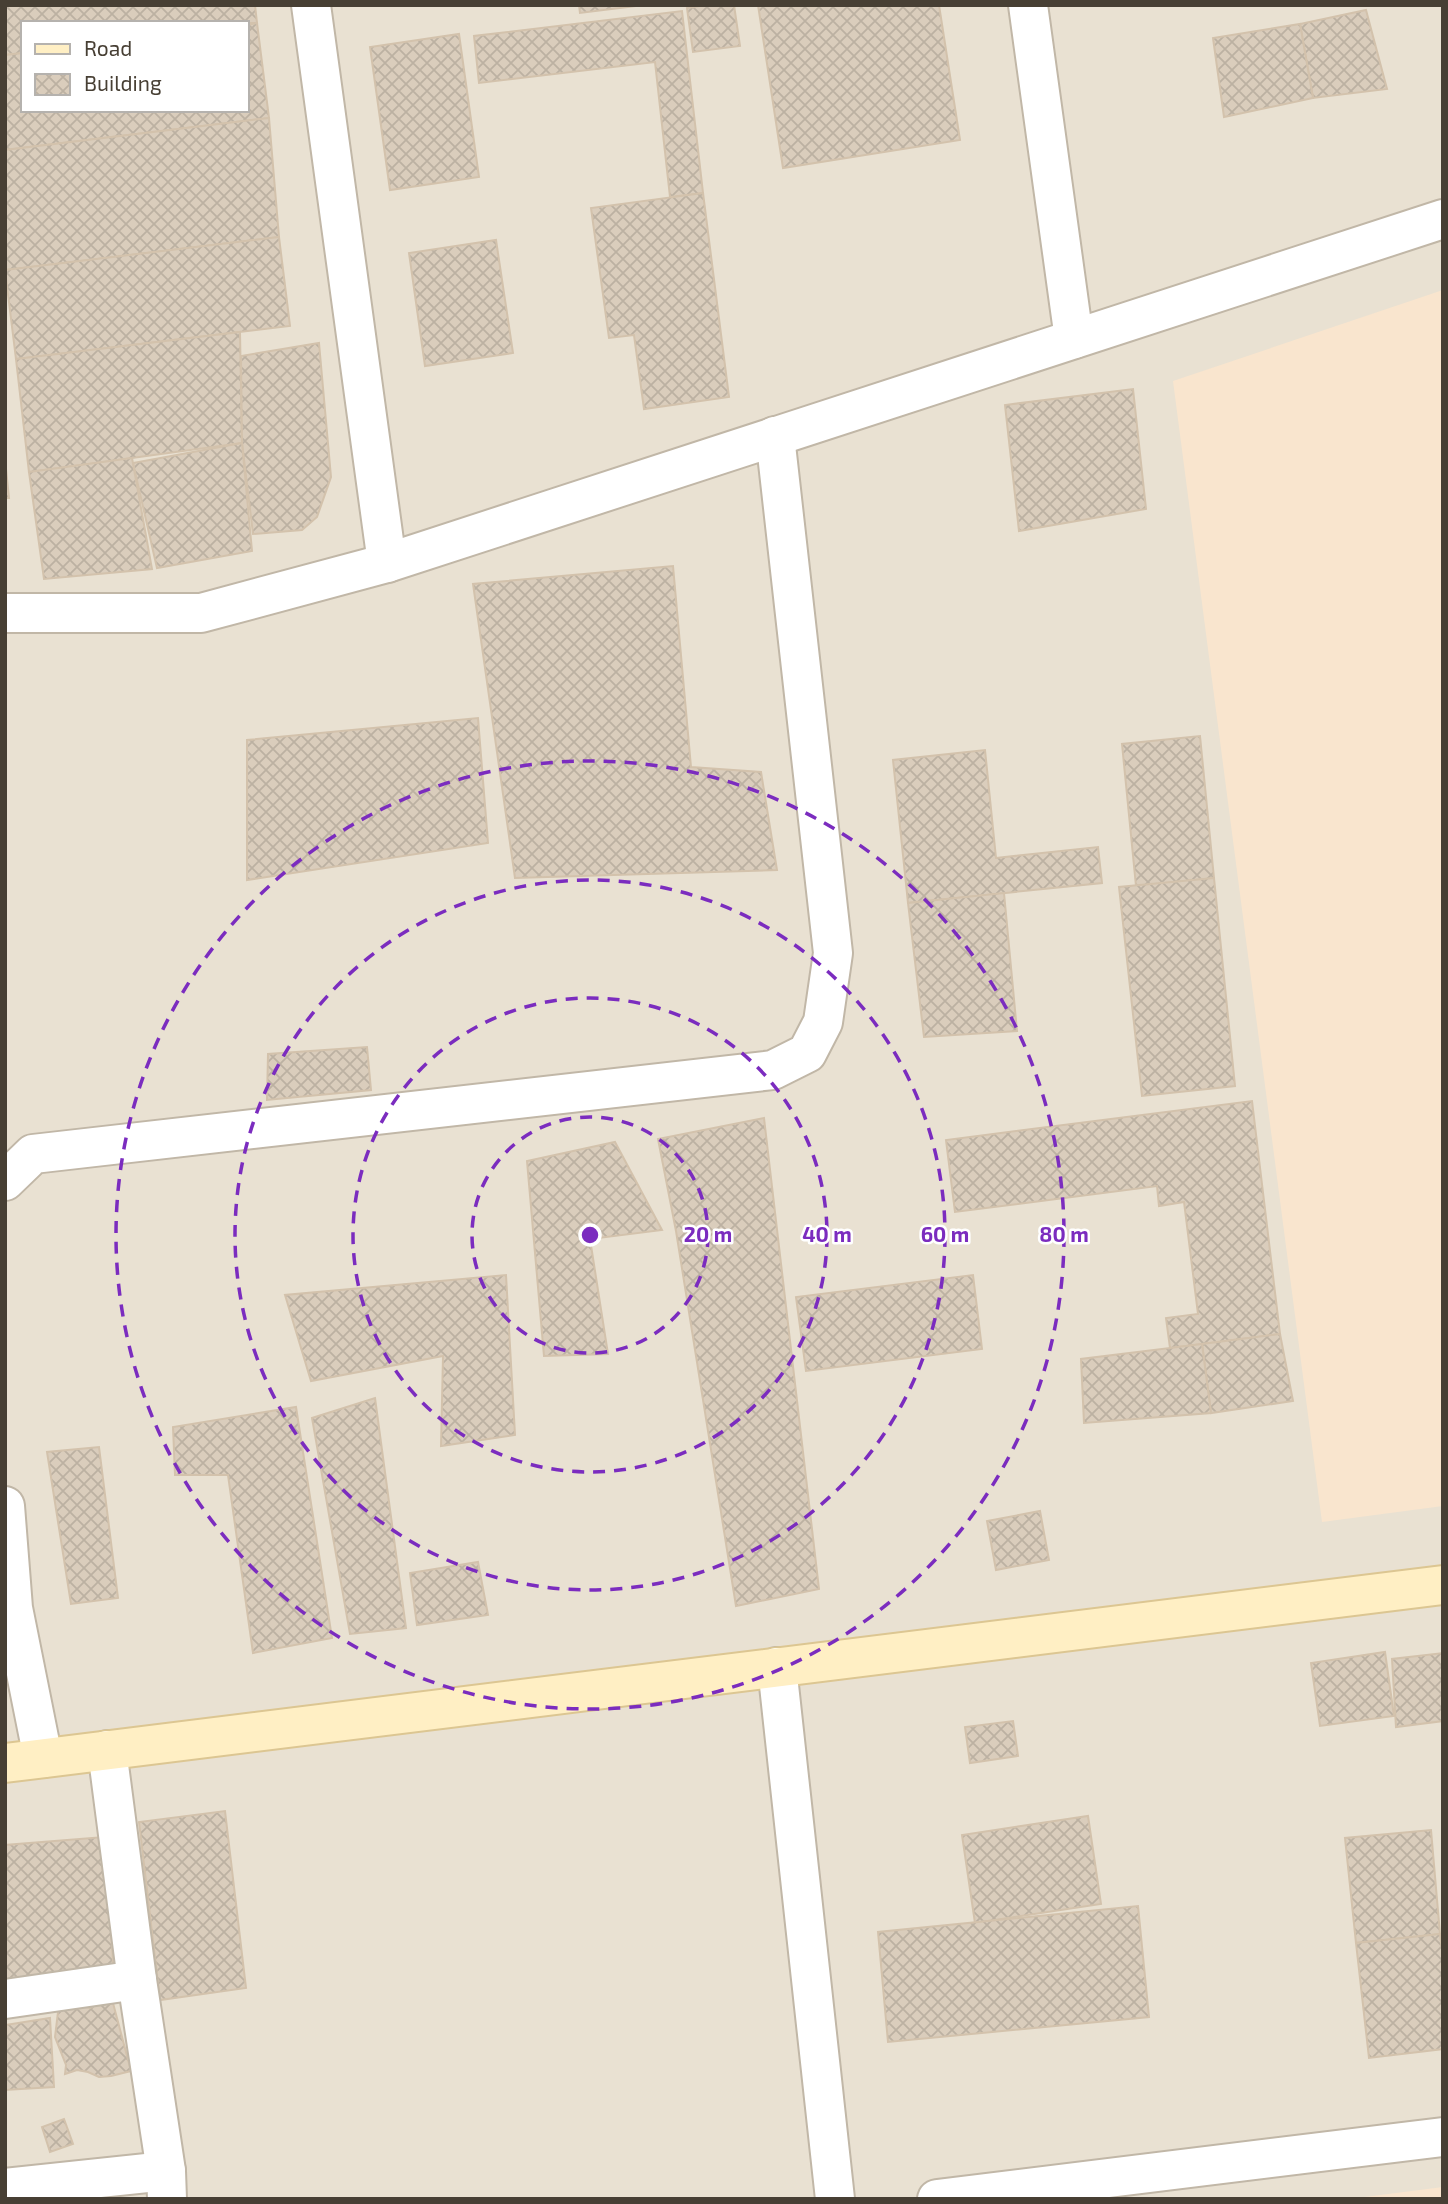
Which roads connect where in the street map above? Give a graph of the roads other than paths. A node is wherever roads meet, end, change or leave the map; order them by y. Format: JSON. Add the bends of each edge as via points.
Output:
{"nodes":[{"id":1,"x":311,"y":5,"type":"edge"},
{"id":2,"x":1028,"y":5,"type":"edge"},
{"id":3,"x":1443,"y":219,"type":"edge"},
{"id":4,"x":1074,"y":339,"type":"junction"},
{"id":5,"x":775,"y":436,"type":"junction"},
{"id":6,"x":387,"y":563,"type":"junction"},
{"id":7,"x":5,"y":613,"type":"edge"},
{"id":8,"x":5,"y":1181,"type":"edge"},
{"id":9,"x":5,"y":1506,"type":"edge"},
{"id":10,"x":1443,"y":1585,"type":"edge"},
{"id":11,"x":777,"y":1667,"type":"junction"},
{"id":12,"x":107,"y":1749,"type":"junction"},
{"id":13,"x":43,"y":1758,"type":"junction"},
{"id":14,"x":5,"y":1763,"type":"edge"},
{"id":15,"x":137,"y":1980,"type":"junction"},
{"id":16,"x":5,"y":2000,"type":"edge"},
{"id":17,"x":1443,"y":2137,"type":"edge"},
{"id":18,"x":166,"y":2185,"type":"edge"},
{"id":19,"x":5,"y":2188,"type":"edge"},
{"id":20,"x":835,"y":2199,"type":"edge"},
{"id":21,"x":937,"y":2199,"type":"edge"}],
"edges":[{"from":1,"to":6,"type":"street"},
{"from":2,"to":4,"type":"street"},
{"from":3,"to":4,"type":"street"},
{"from":4,"to":5,"type":"street"},
{"from":5,"to":6,"type":"street"},
{"from":5,"to":8,"type":"street","via":[[833,953],[823,1022],[807,1053],[774,1070],[33,1154]]},
{"from":6,"to":7,"type":"street","via":[[201,613]]},
{"from":9,"to":13,"type":"street","via":[[13,1608]]},
{"from":10,"to":11,"type":"main road"},
{"from":11,"to":12,"type":"main road"},
{"from":11,"to":20,"type":"street"},
{"from":12,"to":13,"type":"main road"},
{"from":12,"to":15,"type":"street"},
{"from":13,"to":14,"type":"main road"},
{"from":15,"to":16,"type":"street"},
{"from":15,"to":18,"type":"street"},
{"from":17,"to":21,"type":"street"},
{"from":18,"to":19,"type":"street"}]}
